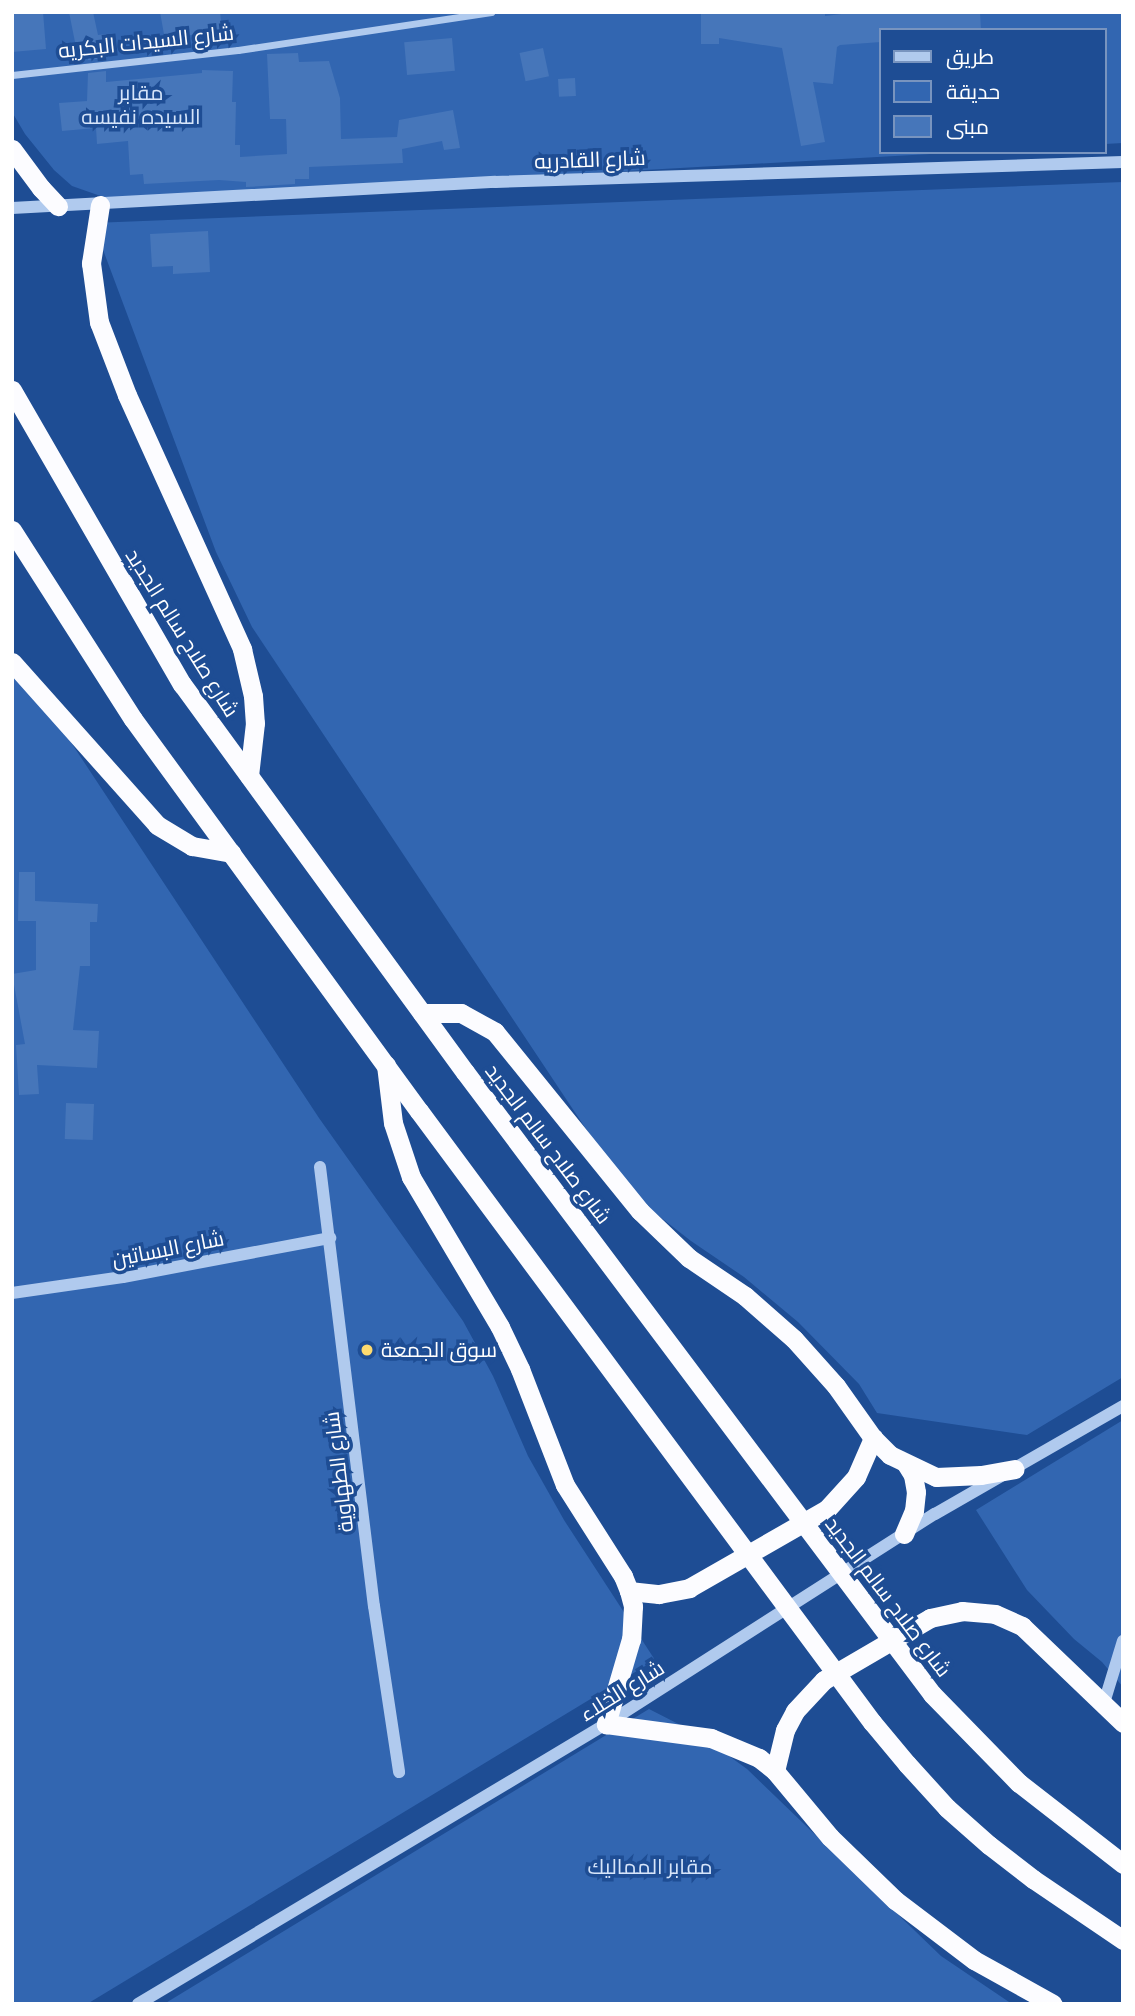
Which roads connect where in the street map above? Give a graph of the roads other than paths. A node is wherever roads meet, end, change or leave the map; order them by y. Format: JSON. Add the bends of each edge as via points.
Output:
{"nodes":[{"id":1,"x":491,"y":12,"type":"edge"},
{"id":2,"x":12,"y":75,"type":"edge"},
{"id":3,"x":12,"y":149,"type":"edge"},
{"id":4,"x":1123,"y":162,"type":"edge"},
{"id":5,"x":100,"y":205,"type":"junction"},
{"id":6,"x":58,"y":206,"type":"junction"},
{"id":7,"x":12,"y":208,"type":"edge"},
{"id":8,"x":12,"y":390,"type":"edge"},
{"id":9,"x":12,"y":530,"type":"edge"},
{"id":10,"x":12,"y":662,"type":"edge"},
{"id":11,"x":249,"y":776,"type":"junction"},
{"id":12,"x":231,"y":853,"type":"junction"},
{"id":13,"x":422,"y":1013,"type":"junction"},
{"id":14,"x":386,"y":1065,"type":"junction"},
{"id":15,"x":320,"y":1167,"type":"dead end"},
{"id":16,"x":330,"y":1237,"type":"junction"},
{"id":17,"x":12,"y":1293,"type":"edge"},
{"id":18,"x":1123,"y":1406,"type":"edge"},
{"id":19,"x":873,"y":1438,"type":"junction"},
{"id":20,"x":906,"y":1464,"type":"junction"},
{"id":21,"x":1014,"y":1469,"type":"junction"},
{"id":22,"x":904,"y":1534,"type":"junction"},
{"id":23,"x":629,"y":1591,"type":"junction"},
{"id":24,"x":1123,"y":1641,"type":"edge"},
{"id":25,"x":1104,"y":1703,"type":"junction"},
{"id":26,"x":1123,"y":1723,"type":"edge"},
{"id":27,"x":606,"y":1724,"type":"junction"},
{"id":28,"x":775,"y":1771,"type":"junction"},
{"id":29,"x":399,"y":1772,"type":"dead end"},
{"id":30,"x":1123,"y":1864,"type":"edge"},
{"id":31,"x":1123,"y":1940,"type":"edge"},
{"id":32,"x":138,"y":2004,"type":"edge"},
{"id":33,"x":1053,"y":2004,"type":"edge"}],
"edges":[{"from":1,"to":2,"type":"street","name":"شارع السيدات البكريه","via":[[238,50]]},
{"from":3,"to":6,"type":"highway"},
{"from":4,"to":5,"type":"street","name":"شارع القادريه","via":[[495,182]]},
{"from":5,"to":6,"type":"street","name":"شارع القادريه"},
{"from":5,"to":11,"type":"highway","via":[[91,264],[99,322],[242,649],[255,723]]},
{"from":6,"to":7,"type":"street","name":"شارع القادريه"},
{"from":8,"to":11,"type":"highway","name":"شارع صلاح سالم الجديد","via":[[183,684]]},
{"from":9,"to":12,"type":"highway","via":[[133,719]]},
{"from":10,"to":12,"type":"highway","via":[[158,825],[192,846]]},
{"from":11,"to":13,"type":"highway","name":"شارع صلاح سالم الجديد"},
{"from":12,"to":14,"type":"highway"},
{"from":13,"to":19,"type":"highway","via":[[461,1013],[495,1032],[640,1211],[690,1258],[745,1296],[794,1339],[836,1386]]},
{"from":13,"to":30,"type":"highway","name":"شارع صلاح سالم الجديد","bridge":true,"via":[[932,1694],[1019,1783]]},
{"from":14,"to":23,"type":"highway","via":[[393,1123],[411,1177],[500,1327],[565,1485]]},
{"from":14,"to":31,"type":"highway","bridge":true,"via":[[907,1764],[947,1808],[989,1844]]},
{"from":15,"to":16,"type":"street","name":"شارع الطهاوية"},
{"from":16,"to":17,"type":"street","name":"شارع البساتين"},
{"from":16,"to":29,"type":"street","name":"شارع الطهاوية"},
{"from":18,"to":21,"type":"street","name":"شارع الخلاء"},
{"from":19,"to":20,"type":"highway"},
{"from":19,"to":23,"type":"highway","via":[[856,1477],[827,1509],[689,1588],[659,1594]]},
{"from":20,"to":21,"type":"highway","via":[[936,1477]]},
{"from":20,"to":22,"type":"highway","via":[[916,1492]]},
{"from":21,"to":22,"type":"street","name":"شارع الخلاء"},
{"from":22,"to":27,"type":"street","name":"شارع الخلاء"},
{"from":23,"to":27,"type":"highway","via":[[631,1639]]},
{"from":24,"to":25,"type":"street"},
{"from":25,"to":26,"type":"highway"},
{"from":25,"to":28,"type":"highway","via":[[1022,1626],[979,1611],[946,1613],[917,1625],[808,1695],[785,1730]]},
{"from":27,"to":28,"type":"highway","via":[[711,1738],[744,1749]]},
{"from":27,"to":32,"type":"street","name":"شارع الخلاء"},
{"from":28,"to":33,"type":"highway","via":[[830,1837],[895,1900],[974,1960]]}]}
